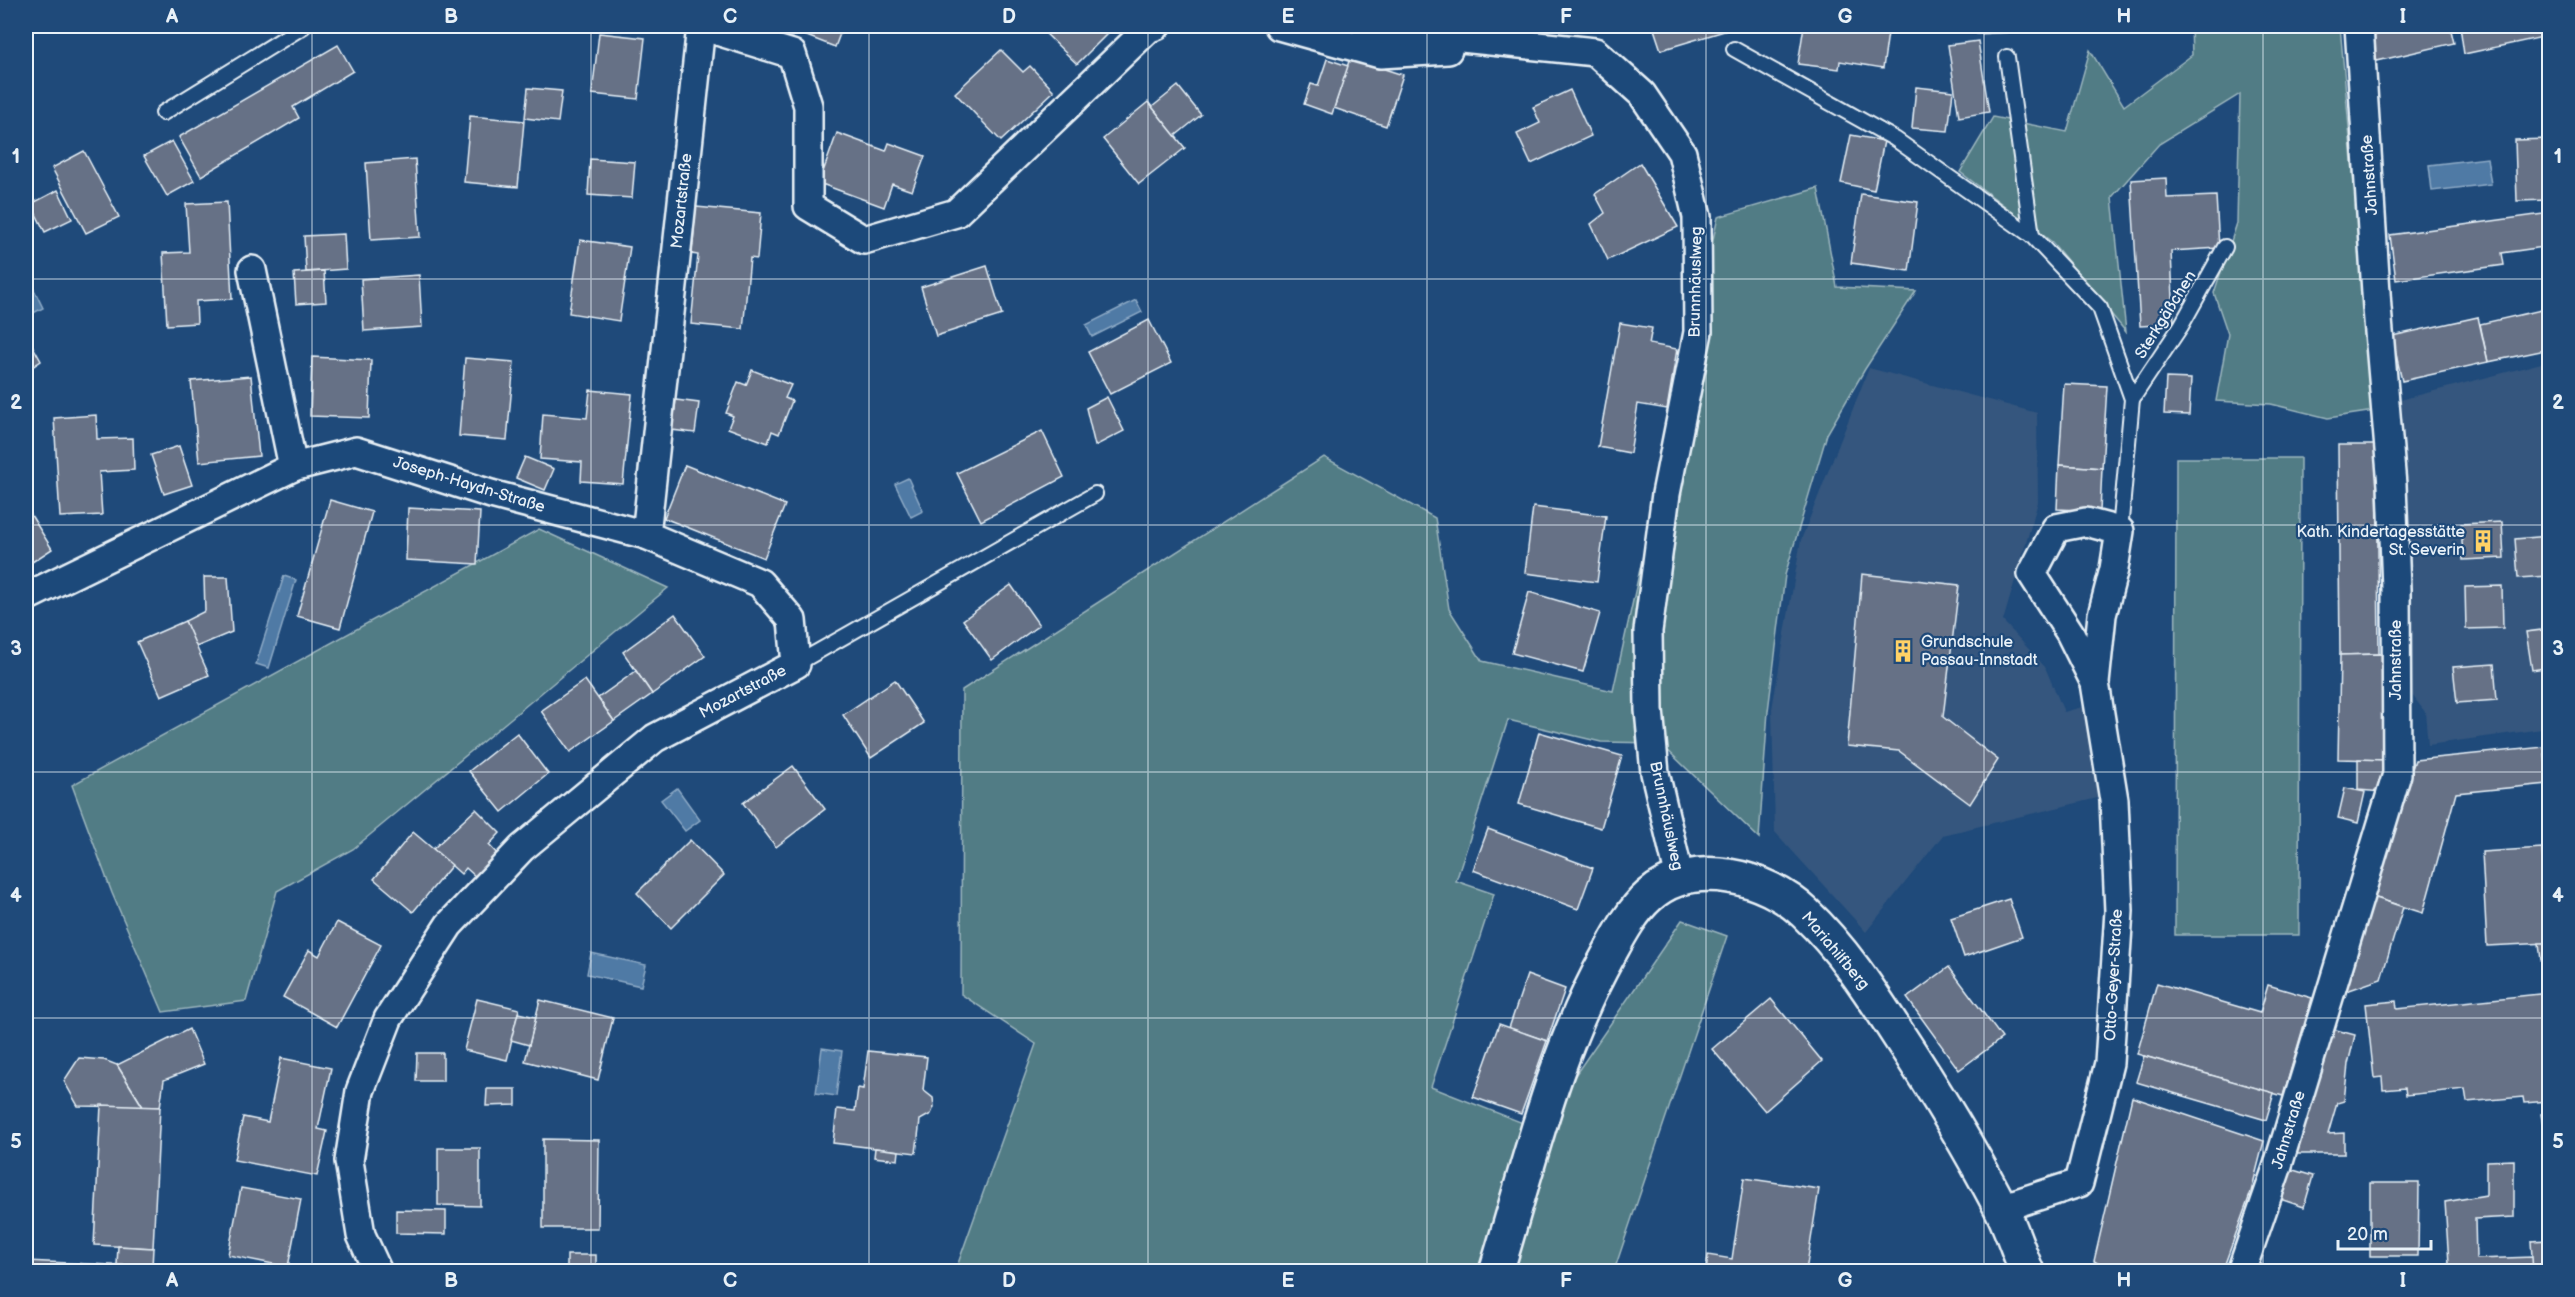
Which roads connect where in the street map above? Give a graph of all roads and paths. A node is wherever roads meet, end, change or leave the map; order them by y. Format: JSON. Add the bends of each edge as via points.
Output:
{"nodes":[{"id":1,"x":304,"y":26,"type":"edge"},
{"id":2,"x":701,"y":26,"type":"edge"},
{"id":3,"x":1156,"y":26,"type":"edge"},
{"id":4,"x":1279,"y":26,"type":"edge"},
{"id":5,"x":1365,"y":26,"type":"edge"},
{"id":6,"x":2359,"y":26,"type":"edge"},
{"id":7,"x":1524,"y":45,"type":"junction"},
{"id":8,"x":1734,"y":49,"type":"dead end"},
{"id":9,"x":2007,"y":57,"type":"dead end"},
{"id":10,"x":163,"y":113,"type":"dead end"},
{"id":11,"x":2032,"y":236,"type":"junction"},
{"id":12,"x":2225,"y":248,"type":"dead end"},
{"id":13,"x":252,"y":270,"type":"dead end"},
{"id":14,"x":2132,"y":399,"type":"junction"},
{"id":15,"x":292,"y":467,"type":"junction"},
{"id":16,"x":1095,"y":494,"type":"dead end"},
{"id":17,"x":2120,"y":531,"type":"junction"},
{"id":18,"x":646,"y":535,"type":"junction"},
{"id":19,"x":26,"y":597,"type":"edge"},
{"id":20,"x":796,"y":664,"type":"junction"},
{"id":21,"x":2095,"y":682,"type":"junction"},
{"id":22,"x":1680,"y":879,"type":"junction"},
{"id":23,"x":2001,"y":1208,"type":"junction"},
{"id":24,"x":378,"y":1272,"type":"edge"},
{"id":25,"x":1496,"y":1272,"type":"edge"},
{"id":26,"x":2027,"y":1272,"type":"edge"},
{"id":27,"x":2241,"y":1272,"type":"edge"}],
"edges":[{"from":1,"to":10,"type":"lane"},
{"from":2,"to":3,"type":"street","name":"Mozartstraße","via":[[792,54],[808,106],[808,206],[864,240],[956,213],[1149,28]]},
{"from":2,"to":18,"type":"street","name":"Mozartstraße"},
{"from":4,"to":7,"type":"street","via":[[1380,54]]},
{"from":5,"to":7,"type":"street","name":"Brunnhäuslweg"},
{"from":6,"to":27,"type":"street","name":"Jahnstraße","via":[[2392,485],[2397,774],[2278,1164]]},
{"from":7,"to":22,"type":"street","name":"Brunnhäuslweg","via":[[1595,52],[1642,94],[1682,153],[1697,217],[1698,332],[1666,494],[1648,631],[1654,773]]},
{"from":8,"to":11,"type":"lane","via":[[1895,139]]},
{"from":9,"to":11,"type":"lane"},
{"from":11,"to":14,"type":"lane","via":[[2100,308]]},
{"from":12,"to":14,"type":"lane","name":"Sterkgäßchen","via":[[2181,326]]},
{"from":13,"to":15,"type":"street"},
{"from":14,"to":17,"type":"lane"},
{"from":15,"to":18,"type":"street","name":"Joseph-Haydn-Straße","via":[[356,451],[491,494]]},
{"from":15,"to":19,"type":"street","name":"Joseph-Haydn-Straße"},
{"from":16,"to":20,"type":"lane"},
{"from":17,"to":21,"type":"street","name":"Otto-Geyer-Straße","via":[[2102,615]]},
{"from":17,"to":21,"type":"street","name":"Otto-Geyer-Straße","via":[[2086,522],[2056,528],[2032,574],[2070,633]]},
{"from":18,"to":20,"type":"street","name":"Mozartstraße","via":[[760,583],[792,620]]},
{"from":20,"to":24,"type":"street","name":"Mozartstraße","via":[[655,738],[522,848],[449,925],[387,1019],[360,1091],[349,1161],[362,1235]]},
{"from":21,"to":23,"type":"street","name":"Otto-Geyer-Straße","via":[[2114,800],[2119,911],[2109,1063],[2079,1183]]},
{"from":22,"to":23,"type":"main road","name":"Mariahilfberg","via":[[1710,874],[1736,876],[1771,891],[1804,912],[1858,974],[1927,1078]]},
{"from":22,"to":25,"type":"main road","name":"Mariahilfberg","via":[[1649,896],[1625,926],[1584,1000],[1553,1085]]},
{"from":23,"to":26,"type":"main road","name":"Mariahilfberg"}]}
